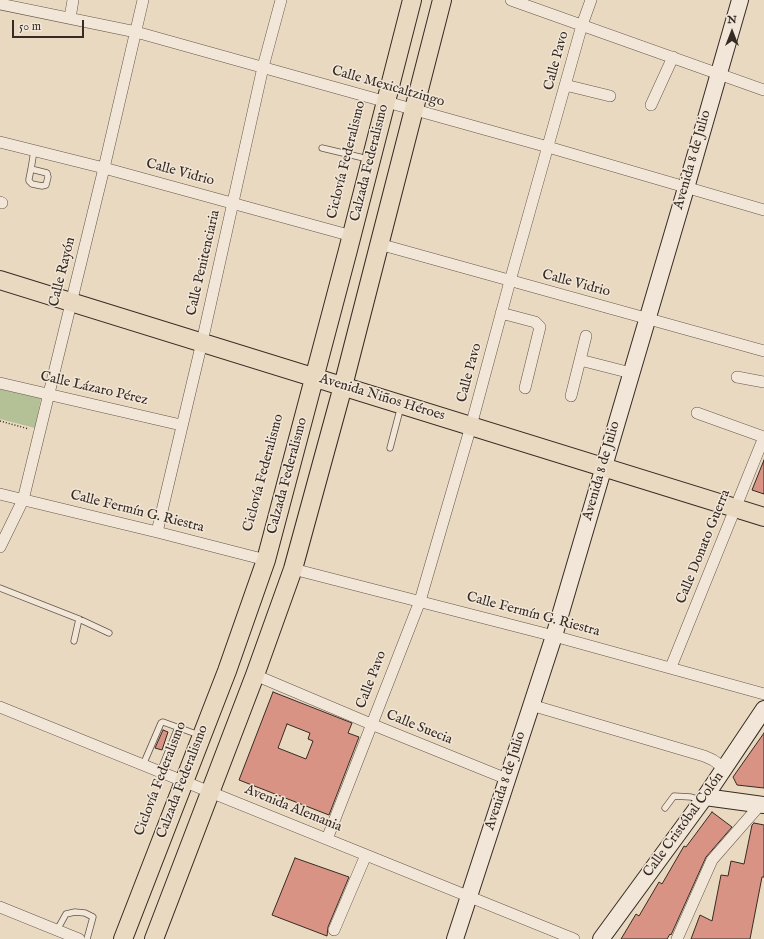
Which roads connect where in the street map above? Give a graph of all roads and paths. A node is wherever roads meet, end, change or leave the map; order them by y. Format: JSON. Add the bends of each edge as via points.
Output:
{"nodes":[{"id":1,"x":73,"y":0,"type":"edge"},
{"id":2,"x":143,"y":0,"type":"edge"},
{"id":3,"x":281,"y":0,"type":"edge"},
{"id":4,"x":412,"y":0,"type":"edge"},
{"id":5,"x":442,"y":0,"type":"edge"},
{"id":6,"x":511,"y":0,"type":"edge"},
{"id":7,"x":591,"y":0,"type":"edge"},
{"id":8,"x":740,"y":0,"type":"edge"},
{"id":9,"x":0,"y":4,"type":"edge"},
{"id":10,"x":70,"y":18,"type":"junction"},
{"id":11,"x":582,"y":25,"type":"junction"},
{"id":12,"x":136,"y":32,"type":"junction"},
{"id":13,"x":673,"y":57,"type":"junction"},
{"id":14,"x":263,"y":67,"type":"junction"},
{"id":15,"x":718,"y":74,"type":"junction"},
{"id":16,"x":565,"y":86,"type":"junction"},
{"id":17,"x":764,"y":90,"type":"edge"},
{"id":18,"x":610,"y":96,"type":"dead end"},
{"id":19,"x":386,"y":102,"type":"junction"},
{"id":20,"x":651,"y":105,"type":"dead end"},
{"id":21,"x":414,"y":110,"type":"junction"},
{"id":22,"x":0,"y":142,"type":"edge"},
{"id":23,"x":548,"y":147,"type":"junction"},
{"id":24,"x":322,"y":148,"type":"dead end"},
{"id":25,"x":34,"y":151,"type":"junction"},
{"id":26,"x":371,"y":160,"type":"junction"},
{"id":27,"x":104,"y":168,"type":"junction"},
{"id":28,"x":31,"y":169,"type":"dead end"},
{"id":29,"x":686,"y":188,"type":"junction"},
{"id":30,"x":233,"y":204,"type":"junction"},
{"id":31,"x":764,"y":210,"type":"edge"},
{"id":32,"x":352,"y":236,"type":"junction"},
{"id":33,"x":379,"y":244,"type":"junction"},
{"id":34,"x":0,"y":280,"type":"edge"},
{"id":35,"x":510,"y":281,"type":"junction"},
{"id":36,"x":71,"y":301,"type":"junction"},
{"id":37,"x":502,"y":313,"type":"junction"},
{"id":38,"x":647,"y":319,"type":"junction"},
{"id":39,"x":586,"y":336,"type":"dead end"},
{"id":40,"x":202,"y":342,"type":"junction"},
{"id":41,"x":764,"y":351,"type":"edge"},
{"id":42,"x":580,"y":360,"type":"junction"},
{"id":43,"x":631,"y":373,"type":"junction"},
{"id":44,"x":737,"y":376,"type":"dead end"},
{"id":45,"x":314,"y":377,"type":"junction"},
{"id":46,"x":764,"y":382,"type":"edge"},
{"id":47,"x":0,"y":383,"type":"edge"},
{"id":48,"x":343,"y":386,"type":"junction"},
{"id":49,"x":525,"y":388,"type":"dead end"},
{"id":50,"x":49,"y":394,"type":"junction"},
{"id":51,"x":571,"y":396,"type":"dead end"},
{"id":52,"x":402,"y":404,"type":"junction"},
{"id":53,"x":697,"y":413,"type":"dead end"},
{"id":54,"x":0,"y":421,"type":"edge"},
{"id":55,"x":182,"y":425,"type":"junction"},
{"id":56,"x":471,"y":426,"type":"junction"},
{"id":57,"x":40,"y":432,"type":"junction"},
{"id":58,"x":764,"y":437,"type":"edge"},
{"id":59,"x":390,"y":448,"type":"dead end"},
{"id":60,"x":604,"y":467,"type":"junction"},
{"id":61,"x":0,"y":494,"type":"edge"},
{"id":62,"x":23,"y":500,"type":"junction"},
{"id":63,"x":736,"y":508,"type":"junction"},
{"id":64,"x":764,"y":517,"type":"edge"},
{"id":65,"x":157,"y":532,"type":"junction"},
{"id":66,"x":0,"y":547,"type":"edge"},
{"id":67,"x":266,"y":560,"type":"junction"},
{"id":68,"x":293,"y":569,"type":"junction"},
{"id":69,"x":0,"y":588,"type":"edge"},
{"id":70,"x":420,"y":601,"type":"junction"},
{"id":71,"x":79,"y":619,"type":"junction"},
{"id":72,"x":109,"y":632,"type":"dead end"},
{"id":73,"x":554,"y":636,"type":"junction"},
{"id":74,"x":74,"y":641,"type":"dead end"},
{"id":75,"x":671,"y":667,"type":"junction"},
{"id":76,"x":255,"y":675,"type":"junction"},
{"id":77,"x":764,"y":694,"type":"edge"},
{"id":78,"x":531,"y":705,"type":"junction"},
{"id":79,"x":0,"y":707,"type":"edge"},
{"id":80,"x":764,"y":709,"type":"edge"},
{"id":81,"x":371,"y":724,"type":"junction"},
{"id":82,"x":178,"y":728,"type":"junction"},
{"id":83,"x":201,"y":736,"type":"junction"},
{"id":84,"x":143,"y":765,"type":"junction"},
{"id":85,"x":724,"y":768,"type":"junction"},
{"id":86,"x":160,"y":772,"type":"junction"},
{"id":87,"x":507,"y":779,"type":"junction"},
{"id":88,"x":184,"y":781,"type":"junction"},
{"id":89,"x":208,"y":791,"type":"junction"},
{"id":90,"x":703,"y":799,"type":"junction"},
{"id":91,"x":762,"y":805,"type":"edge"},
{"id":92,"x":665,"y":808,"type":"dead end"},
{"id":93,"x":327,"y":839,"type":"junction"},
{"id":94,"x":366,"y":855,"type":"junction"},
{"id":95,"x":469,"y":896,"type":"junction"},
{"id":96,"x":0,"y":907,"type":"edge"},
{"id":97,"x":58,"y":930,"type":"junction"},
{"id":98,"x":334,"y":930,"type":"dead end"},
{"id":99,"x":79,"y":939,"type":"edge"},
{"id":100,"x":87,"y":939,"type":"edge"},
{"id":101,"x":123,"y":939,"type":"edge"},
{"id":102,"x":154,"y":939,"type":"edge"},
{"id":103,"x":455,"y":939,"type":"edge"},
{"id":104,"x":574,"y":939,"type":"edge"},
{"id":105,"x":601,"y":939,"type":"edge"},
{"id":106,"x":677,"y":939,"type":"edge"}],
"edges":[{"from":1,"to":10,"type":"street"},
{"from":2,"to":12,"type":"street","name":"Calle Rayón"},
{"from":3,"to":14,"type":"street","name":"Calle Penitenciaria"},
{"from":4,"to":19,"type":"main road","name":"Calzada Federalismo"},
{"from":5,"to":21,"type":"main road","name":"Calzada Federalismo"},
{"from":6,"to":11,"type":"street"},
{"from":7,"to":11,"type":"street","name":"Calle Pavo"},
{"from":8,"to":15,"type":"street","name":"Avenida 8 de Julio"},
{"from":9,"to":10,"type":"street","name":"Calle Mexicaltzingo"},
{"from":10,"to":12,"type":"street","name":"Calle Mexicaltzingo"},
{"from":11,"to":13,"type":"street"},
{"from":11,"to":16,"type":"street","name":"Calle Pavo"},
{"from":12,"to":14,"type":"street","name":"Calle Mexicaltzingo"},
{"from":12,"to":27,"type":"street","name":"Calle Rayón"},
{"from":13,"to":15,"type":"street"},
{"from":13,"to":20,"type":"street"},
{"from":14,"to":19,"type":"street","name":"Calle Mexicaltzingo"},
{"from":14,"to":30,"type":"street","name":"Calle Penitenciaria"},
{"from":15,"to":17,"type":"street"},
{"from":15,"to":29,"type":"street","name":"Avenida 8 de Julio"},
{"from":16,"to":18,"type":"street"},
{"from":16,"to":23,"type":"street","name":"Calle Pavo"},
{"from":19,"to":21,"type":"street","name":"Calle Mexicaltzingo"},
{"from":19,"to":26,"type":"main road","name":"Calzada Federalismo"},
{"from":21,"to":23,"type":"street","name":"Calle Mexicaltzingo"},
{"from":21,"to":33,"type":"main road","name":"Calzada Federalismo"},
{"from":22,"to":25,"type":"street","name":"Calle Vidrio"},
{"from":23,"to":29,"type":"street","name":"Calle Mexicaltzingo"},
{"from":23,"to":35,"type":"street","name":"Calle Pavo"},
{"from":24,"to":26,"type":"lane"},
{"from":25,"to":27,"type":"street","name":"Calle Vidrio"},
{"from":25,"to":28,"type":"lane"},
{"from":26,"to":32,"type":"main road","name":"Calzada Federalismo"},
{"from":27,"to":30,"type":"street","name":"Calle Vidrio"},
{"from":27,"to":36,"type":"street","name":"Calle Rayón"},
{"from":29,"to":31,"type":"street","name":"Calle Mexicaltzingo"},
{"from":29,"to":38,"type":"street","name":"Avenida 8 de Julio"},
{"from":30,"to":32,"type":"street","name":"Calle Vidrio"},
{"from":30,"to":40,"type":"street","name":"Calle Penitenciaria"},
{"from":32,"to":45,"type":"main road","name":"Calzada Federalismo"},
{"from":33,"to":35,"type":"street","name":"Calle Vidrio"},
{"from":33,"to":48,"type":"main road","name":"Calzada Federalismo"},
{"from":34,"to":36,"type":"main road","name":"Avenida Niños Héroes"},
{"from":35,"to":37,"type":"street","name":"Calle Pavo"},
{"from":35,"to":38,"type":"street","name":"Calle Vidrio"},
{"from":36,"to":40,"type":"main road","name":"Avenida Niños Héroes"},
{"from":36,"to":50,"type":"street","name":"Calle Rayón"},
{"from":37,"to":49,"type":"street","via":[[535,322],[540,327]]},
{"from":37,"to":56,"type":"street","name":"Calle Pavo"},
{"from":38,"to":41,"type":"street","name":"Calle Vidrio"},
{"from":38,"to":43,"type":"street","name":"Avenida 8 de Julio"},
{"from":39,"to":42,"type":"street"},
{"from":40,"to":45,"type":"main road","name":"Avenida Niños Héroes"},
{"from":40,"to":55,"type":"street","name":"Calle Penitenciaria"},
{"from":42,"to":43,"type":"street"},
{"from":42,"to":51,"type":"street"},
{"from":43,"to":60,"type":"street","name":"Avenida 8 de Julio"},
{"from":44,"to":46,"type":"street"},
{"from":45,"to":48,"type":"main road","name":"Avenida Niños Héroes"},
{"from":45,"to":67,"type":"main road","name":"Calzada Federalismo"},
{"from":47,"to":50,"type":"street","name":"Calle Lázaro Pérez"},
{"from":48,"to":52,"type":"main road","name":"Avenida Niños Héroes"},
{"from":48,"to":68,"type":"main road","name":"Calzada Federalismo"},
{"from":50,"to":55,"type":"street","name":"Calle Lázaro Pérez"},
{"from":50,"to":57,"type":"street","name":"Calle Rayón"},
{"from":52,"to":56,"type":"main road","name":"Avenida Niños Héroes"},
{"from":52,"to":59,"type":"lane"},
{"from":53,"to":58,"type":"street"},
{"from":54,"to":57,"type":"path"},
{"from":55,"to":65,"type":"street","name":"Calle Penitenciaria"},
{"from":56,"to":60,"type":"main road","name":"Avenida Niños Héroes"},
{"from":56,"to":70,"type":"street","name":"Calle Pavo"},
{"from":57,"to":62,"type":"street","name":"Calle Rayón"},
{"from":58,"to":63,"type":"street","name":"Calle Donato Guerra"},
{"from":60,"to":63,"type":"main road","name":"Avenida Niños Héroes"},
{"from":60,"to":73,"type":"street","name":"Avenida 8 de Julio"},
{"from":61,"to":62,"type":"street","name":"Calle Fermín G. Riestra"},
{"from":62,"to":65,"type":"street","name":"Calle Fermín G. Riestra"},
{"from":62,"to":66,"type":"street","name":"Calle Rayón"},
{"from":63,"to":64,"type":"main road","name":"Avenida Niños Héroes"},
{"from":63,"to":75,"type":"street","name":"Calle Donato Guerra"},
{"from":65,"to":67,"type":"street","name":"Calle Fermín G. Riestra"},
{"from":67,"to":83,"type":"main road","name":"Calzada Federalismo"},
{"from":68,"to":70,"type":"street","name":"Calle Fermín G. Riestra"},
{"from":68,"to":76,"type":"main road","name":"Calzada Federalismo"},
{"from":69,"to":71,"type":"lane"},
{"from":70,"to":73,"type":"street","name":"Calle Fermín G. Riestra"},
{"from":70,"to":81,"type":"street","name":"Calle Pavo"},
{"from":71,"to":72,"type":"lane"},
{"from":71,"to":74,"type":"lane"},
{"from":73,"to":75,"type":"street","name":"Calle Fermín G. Riestra"},
{"from":73,"to":78,"type":"street","name":"Avenida 8 de Julio"},
{"from":75,"to":77,"type":"street","name":"Calle Fermín G. Riestra"},
{"from":76,"to":81,"type":"street","name":"Calle Suecia"},
{"from":76,"to":89,"type":"main road","name":"Calzada Federalismo"},
{"from":78,"to":85,"type":"street","via":[[704,756]]},
{"from":78,"to":87,"type":"street","name":"Avenida 8 de Julio"},
{"from":79,"to":84,"type":"street","name":"Avenida Alemania"},
{"from":80,"to":85,"type":"street","name":"Calle Cristóbal Colón"},
{"from":81,"to":87,"type":"street","name":"Calle Suecia"},
{"from":81,"to":93,"type":"street","name":"Calle Pavo"},
{"from":82,"to":83,"type":"lane"},
{"from":82,"to":84,"type":"lane","via":[[161,723]]},
{"from":82,"to":86,"type":"lane"},
{"from":83,"to":88,"type":"main road","name":"Calzada Federalismo"},
{"from":84,"to":86,"type":"street","name":"Avenida Alemania"},
{"from":85,"to":90,"type":"street","name":"Calle Cristóbal Colón"},
{"from":86,"to":88,"type":"street","name":"Avenida Alemania"},
{"from":87,"to":95,"type":"street","name":"Avenida 8 de Julio"},
{"from":88,"to":89,"type":"street","name":"Avenida Alemania"},
{"from":88,"to":101,"type":"main road","name":"Calzada Federalismo"},
{"from":89,"to":93,"type":"street","name":"Avenida Alemania"},
{"from":89,"to":102,"type":"main road","name":"Calzada Federalismo"},
{"from":90,"to":91,"type":"street"},
{"from":90,"to":92,"type":"lane","via":[[674,796]]},
{"from":90,"to":105,"type":"street","name":"Calle Cristóbal Colón"},
{"from":91,"to":106,"type":"street","via":[[712,860]]},
{"from":93,"to":94,"type":"street","name":"Avenida Alemania"},
{"from":94,"to":95,"type":"street","name":"Avenida Alemania"},
{"from":94,"to":98,"type":"street"},
{"from":95,"to":103,"type":"street","name":"Avenida 8 de Julio"},
{"from":95,"to":104,"type":"street","name":"Avenida Alemania"},
{"from":96,"to":97,"type":"street"},
{"from":97,"to":99,"type":"street"},
{"from":97,"to":100,"type":"lane","via":[[66,914],[85,913],[93,917]]}]}
